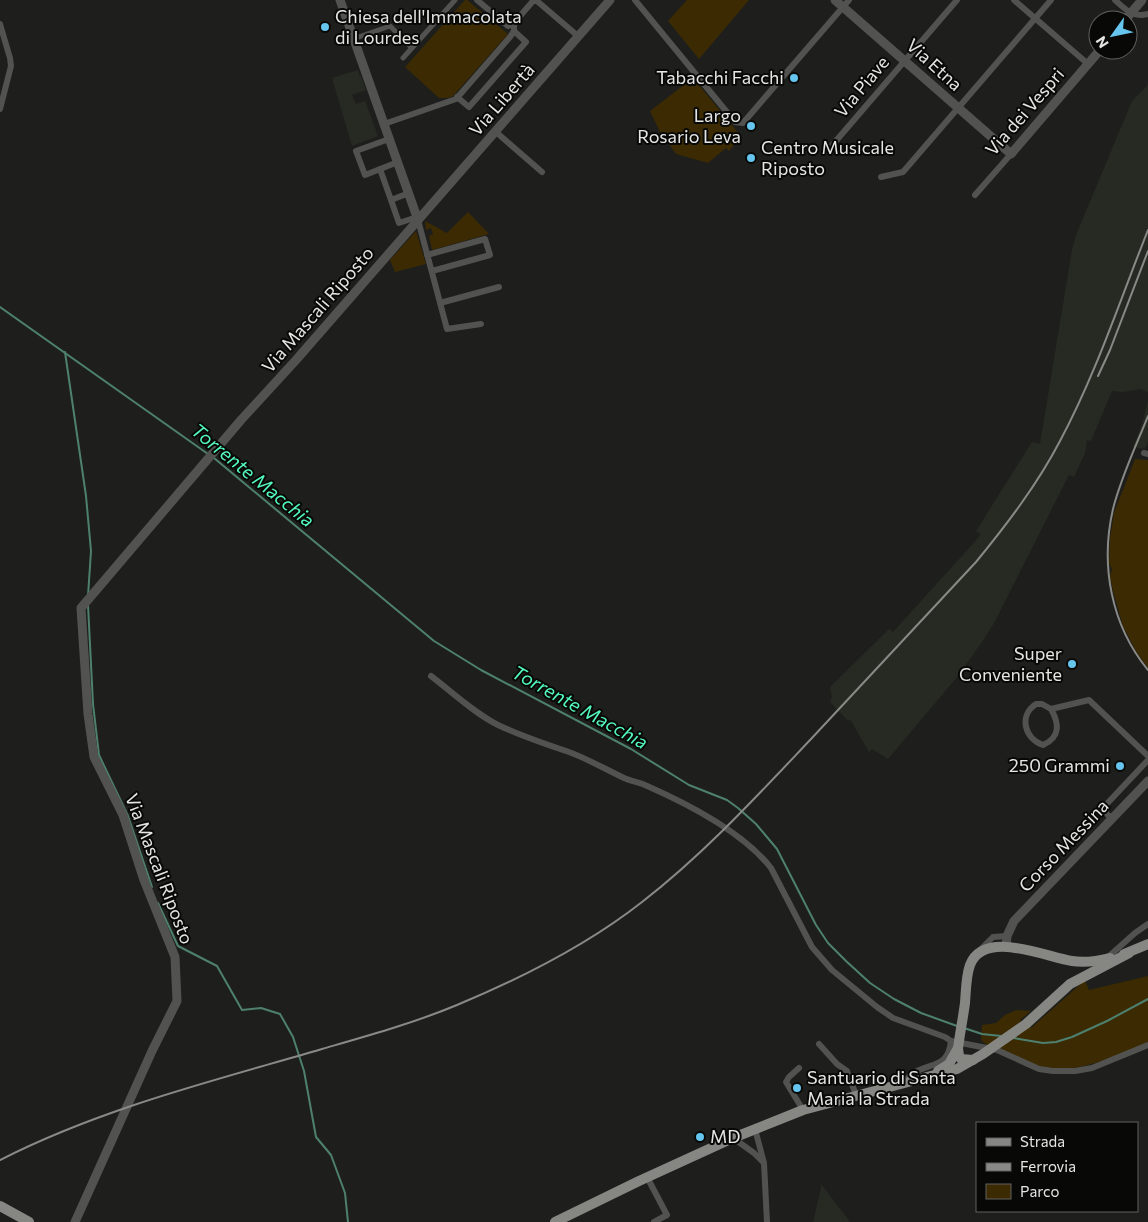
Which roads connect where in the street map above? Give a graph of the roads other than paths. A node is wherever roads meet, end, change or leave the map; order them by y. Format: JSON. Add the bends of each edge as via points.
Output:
{"nodes":[{"id":1,"x":455,"y":0,"type":"edge"},
{"id":2,"x":477,"y":0,"type":"edge"},
{"id":3,"x":610,"y":0,"type":"edge"},
{"id":4,"x":635,"y":0,"type":"edge"},
{"id":5,"x":835,"y":0,"type":"edge"},
{"id":6,"x":958,"y":0,"type":"edge"},
{"id":7,"x":1014,"y":0,"type":"edge"},
{"id":8,"x":1052,"y":0,"type":"edge"},
{"id":9,"x":1115,"y":0,"type":"edge"},
{"id":10,"x":1142,"y":0,"type":"edge"},
{"id":11,"x":342,"y":1,"type":"edge"},
{"id":12,"x":846,"y":4,"type":"edge"},
{"id":13,"x":1123,"y":10,"type":"edge"},
{"id":14,"x":1134,"y":10,"type":"edge"},
{"id":15,"x":1035,"y":19,"type":"junction"},
{"id":16,"x":514,"y":23,"type":"junction"},
{"id":17,"x":0,"y":24,"type":"edge"},
{"id":18,"x":514,"y":31,"type":"junction"},
{"id":19,"x":579,"y":37,"type":"junction"},
{"id":20,"x":353,"y":39,"type":"junction"},
{"id":21,"x":412,"y":48,"type":"junction"},
{"id":22,"x":403,"y":58,"type":"dead end"},
{"id":23,"x":904,"y":60,"type":"junction"},
{"id":24,"x":1091,"y":60,"type":"edge"},
{"id":25,"x":1088,"y":64,"type":"junction"},
{"id":26,"x":457,"y":97,"type":"junction"},
{"id":27,"x":958,"y":108,"type":"junction"},
{"id":28,"x":0,"y":109,"type":"edge"},
{"id":29,"x":384,"y":124,"type":"junction"},
{"id":30,"x":496,"y":132,"type":"junction"},
{"id":31,"x":389,"y":139,"type":"junction"},
{"id":32,"x":830,"y":149,"type":"dead end"},
{"id":33,"x":1011,"y":154,"type":"junction"},
{"id":34,"x":398,"y":162,"type":"junction"},
{"id":35,"x":380,"y":169,"type":"junction"},
{"id":36,"x":542,"y":172,"type":"dead end"},
{"id":37,"x":881,"y":177,"type":"dead end"},
{"id":38,"x":409,"y":194,"type":"junction"},
{"id":39,"x":975,"y":195,"type":"dead end"},
{"id":40,"x":391,"y":200,"type":"junction"},
{"id":41,"x":417,"y":218,"type":"junction"},
{"id":42,"x":427,"y":255,"type":"junction"},
{"id":43,"x":432,"y":271,"type":"junction"},
{"id":44,"x":499,"y":287,"type":"dead end"},
{"id":45,"x":440,"y":303,"type":"junction"},
{"id":46,"x":480,"y":324,"type":"dead end"},
{"id":47,"x":430,"y":676,"type":"dead end"},
{"id":48,"x":1051,"y":709,"type":"junction"},
{"id":49,"x":1148,"y":756,"type":"edge"},
{"id":50,"x":1148,"y":760,"type":"edge"},
{"id":51,"x":1148,"y":781,"type":"edge"},
{"id":52,"x":1112,"y":819,"type":"junction"},
{"id":53,"x":1148,"y":924,"type":"edge"},
{"id":54,"x":1007,"y":936,"type":"junction"},
{"id":55,"x":1148,"y":944,"type":"edge"},
{"id":56,"x":1006,"y":947,"type":"junction"},
{"id":57,"x":1129,"y":953,"type":"junction"},
{"id":58,"x":977,"y":954,"type":"junction"},
{"id":59,"x":1106,"y":959,"type":"junction"},
{"id":60,"x":1081,"y":962,"type":"junction"},
{"id":61,"x":1070,"y":984,"type":"junction"},
{"id":62,"x":820,"y":1044,"type":"dead end"},
{"id":63,"x":954,"y":1045,"type":"junction"},
{"id":64,"x":1148,"y":1045,"type":"edge"},
{"id":65,"x":974,"y":1060,"type":"junction"},
{"id":66,"x":799,"y":1068,"type":"dead end"},
{"id":67,"x":928,"y":1076,"type":"junction"},
{"id":68,"x":903,"y":1082,"type":"junction"},
{"id":69,"x":856,"y":1095,"type":"junction"},
{"id":70,"x":803,"y":1110,"type":"junction"},
{"id":71,"x":755,"y":1129,"type":"junction"},
{"id":72,"x":733,"y":1138,"type":"junction"},
{"id":73,"x":764,"y":1163,"type":"junction"},
{"id":74,"x":647,"y":1177,"type":"junction"},
{"id":75,"x":0,"y":1206,"type":"edge"},
{"id":76,"x":29,"y":1222,"type":"edge"},
{"id":77,"x":75,"y":1222,"type":"edge"},
{"id":78,"x":555,"y":1222,"type":"edge"},
{"id":79,"x":654,"y":1222,"type":"edge"},
{"id":80,"x":767,"y":1222,"type":"edge"}],
"edges":[{"from":1,"to":21,"type":"street"},
{"from":2,"to":16,"type":"street","via":[[504,24]]},
{"from":3,"to":19,"type":"street","name":"Via Libertà"},
{"from":4,"to":12,"type":"street","via":[[739,123],[743,123]]},
{"from":5,"to":12,"type":"street","name":"Via Etna"},
{"from":6,"to":23,"type":"street","name":"Via Piave"},
{"from":7,"to":15,"type":"street"},
{"from":8,"to":15,"type":"street"},
{"from":9,"to":13,"type":"street"},
{"from":10,"to":14,"type":"street"},
{"from":11,"to":20,"type":"street"},
{"from":12,"to":23,"type":"street","name":"Via Etna"},
{"from":15,"to":25,"type":"street"},
{"from":15,"to":27,"type":"street"},
{"from":16,"to":18,"type":"street"},
{"from":16,"to":19,"type":"street","via":[[533,1],[537,1]]},
{"from":17,"to":28,"type":"street","via":[[10,66]]},
{"from":18,"to":26,"type":"street"},
{"from":18,"to":26,"type":"street","via":[[526,42],[469,107]]},
{"from":19,"to":30,"type":"street","name":"Via Libertà"},
{"from":20,"to":21,"type":"street","via":[[390,26]]},
{"from":20,"to":29,"type":"street"},
{"from":21,"to":22,"type":"street"},
{"from":23,"to":27,"type":"street","name":"Via Etna"},
{"from":23,"to":32,"type":"street","name":"Via Piave"},
{"from":24,"to":25,"type":"street","name":"Via dei Vespri"},
{"from":25,"to":33,"type":"street","name":"Via dei Vespri"},
{"from":26,"to":29,"type":"street"},
{"from":27,"to":33,"type":"street","name":"Via Etna"},
{"from":27,"to":37,"type":"street","via":[[903,172]]},
{"from":29,"to":31,"type":"street"},
{"from":30,"to":36,"type":"street"},
{"from":30,"to":41,"type":"street","name":"Via Libertà"},
{"from":31,"to":34,"type":"street"},
{"from":31,"to":35,"type":"street","via":[[356,151],[365,175]]},
{"from":33,"to":39,"type":"street","name":"Via dei Vespri"},
{"from":34,"to":35,"type":"street"},
{"from":34,"to":38,"type":"street"},
{"from":35,"to":40,"type":"street"},
{"from":38,"to":40,"type":"street"},
{"from":38,"to":41,"type":"street"},
{"from":40,"to":41,"type":"street","via":[[399,223]]},
{"from":41,"to":42,"type":"street"},
{"from":41,"to":77,"type":"street","name":"Via Mascali Riposto","via":[[81,608],[94,757],[123,815],[144,880],[176,957],[177,1001]]},
{"from":42,"to":43,"type":"street"},
{"from":42,"to":43,"type":"street","via":[[486,239],[490,255]]},
{"from":43,"to":45,"type":"street"},
{"from":44,"to":45,"type":"street"},
{"from":45,"to":46,"type":"street","via":[[447,329]]},
{"from":47,"to":63,"type":"street","via":[[497,725],[587,759],[719,824],[771,868],[812,947],[832,970],[893,1018],[945,1037]]},
{"from":48,"to":48,"type":"street","via":[[1036,704],[1027,713],[1028,733],[1043,745],[1058,731]]},
{"from":48,"to":49,"type":"street","via":[[1089,700]]},
{"from":50,"to":52,"type":"street","via":[[1102,809]]},
{"from":51,"to":52,"type":"street","name":"Corso Messina"},
{"from":52,"to":54,"type":"street","name":"Corso Messina","via":[[1014,921]]},
{"from":53,"to":59,"type":"street"},
{"from":54,"to":56,"type":"street"},
{"from":54,"to":58,"type":"street","via":[[993,937]]},
{"from":55,"to":57,"type":"main road"},
{"from":56,"to":58,"type":"main road","via":[[990,948]]},
{"from":56,"to":60,"type":"main road"},
{"from":57,"to":59,"type":"main road"},
{"from":57,"to":61,"type":"main road"},
{"from":58,"to":63,"type":"main road","via":[[968,972]]},
{"from":59,"to":60,"type":"main road"},
{"from":60,"to":61,"type":"main road","via":[[1085,969]]},
{"from":61,"to":65,"type":"main road","via":[[1026,1024]]},
{"from":62,"to":69,"type":"street","via":[[836,1064],[847,1071]]},
{"from":63,"to":64,"type":"street","via":[[997,1050],[1039,1069],[1053,1071],[1092,1068]]},
{"from":63,"to":65,"type":"main road","via":[[961,1059]]},
{"from":63,"to":67,"type":"main road","via":[[949,1064]]},
{"from":63,"to":68,"type":"street","via":[[942,1061],[912,1073]]},
{"from":65,"to":67,"type":"main road","via":[[957,1069]]},
{"from":66,"to":70,"type":"street","via":[[786,1082]]},
{"from":67,"to":68,"type":"main road"},
{"from":68,"to":69,"type":"main road"},
{"from":69,"to":70,"type":"main road"},
{"from":70,"to":71,"type":"main road"},
{"from":71,"to":72,"type":"main road"},
{"from":71,"to":73,"type":"street"},
{"from":72,"to":73,"type":"street"},
{"from":72,"to":74,"type":"main road"},
{"from":73,"to":80,"type":"street"},
{"from":74,"to":78,"type":"main road"},
{"from":74,"to":79,"type":"street","via":[[667,1215]]},
{"from":75,"to":76,"type":"main road"}]}
